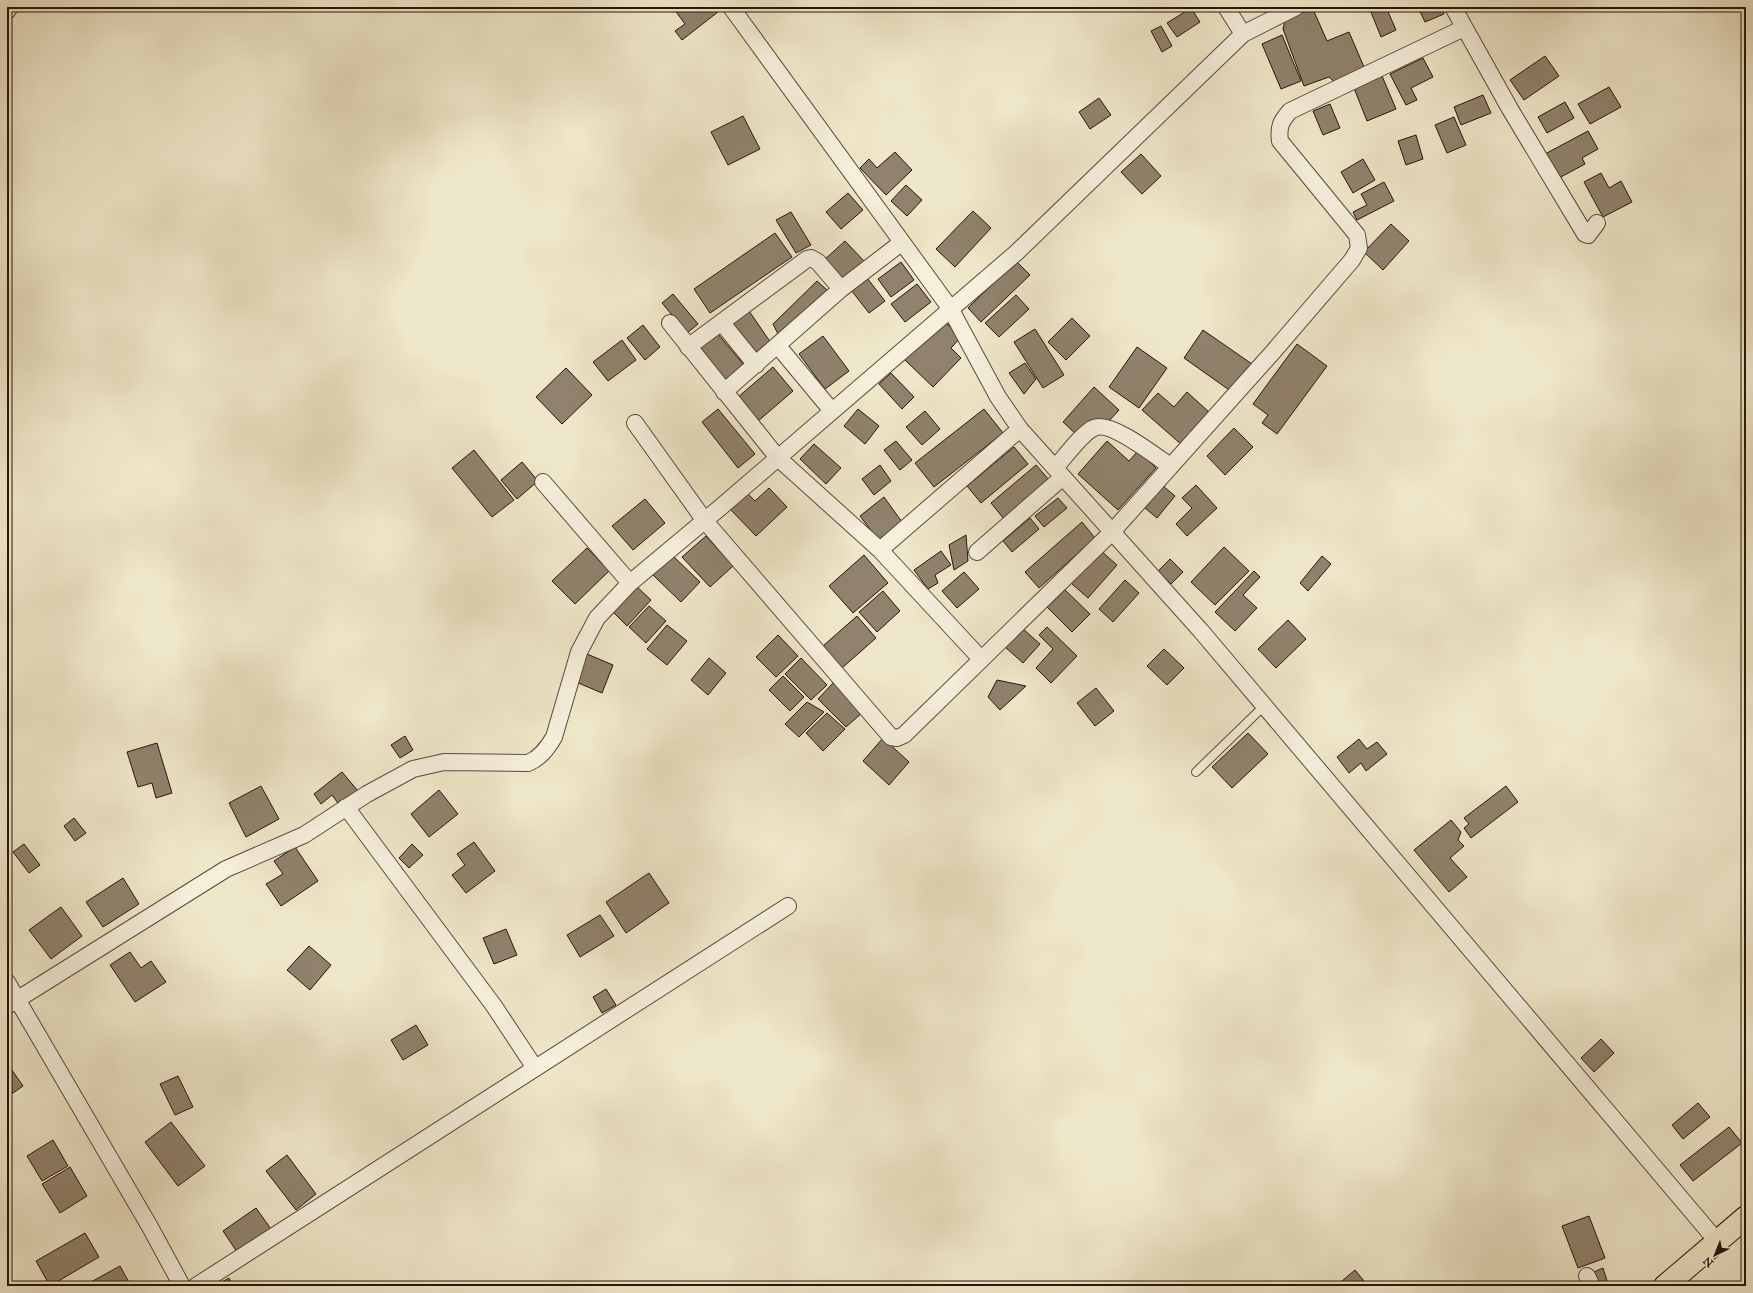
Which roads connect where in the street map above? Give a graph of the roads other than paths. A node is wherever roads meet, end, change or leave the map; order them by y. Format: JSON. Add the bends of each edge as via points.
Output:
{"nodes":[{"id":1,"x":10,"y":7,"type":"edge"},
{"id":2,"x":731,"y":7,"type":"edge"},
{"id":3,"x":1226,"y":7,"type":"edge"},
{"id":4,"x":1296,"y":7,"type":"edge"},
{"id":5,"x":1453,"y":7,"type":"edge"},
{"id":6,"x":7,"y":11,"type":"edge"},
{"id":7,"x":1464,"y":28,"type":"junction"},
{"id":8,"x":1244,"y":34,"type":"junction"},
{"id":9,"x":1597,"y":223,"type":"dead end"},
{"id":10,"x":901,"y":243,"type":"junction"},
{"id":11,"x":841,"y":289,"type":"junction"},
{"id":12,"x":950,"y":308,"type":"junction"},
{"id":13,"x":670,"y":323,"type":"dead end"},
{"id":14,"x":722,"y":323,"type":"junction"},
{"id":15,"x":778,"y":346,"type":"junction"},
{"id":16,"x":688,"y":348,"type":"junction"},
{"id":17,"x":756,"y":365,"type":"junction"},
{"id":18,"x":724,"y":392,"type":"junction"},
{"id":19,"x":832,"y":411,"type":"junction"},
{"id":20,"x":635,"y":423,"type":"dead end"},
{"id":21,"x":1020,"y":429,"type":"junction"},
{"id":22,"x":778,"y":458,"type":"junction"},
{"id":23,"x":1170,"y":466,"type":"junction"},
{"id":24,"x":1059,"y":472,"type":"junction"},
{"id":25,"x":543,"y":482,"type":"dead end"},
{"id":26,"x":705,"y":521,"type":"junction"},
{"id":27,"x":1112,"y":532,"type":"junction"},
{"id":28,"x":880,"y":550,"type":"junction"},
{"id":29,"x":977,"y":552,"type":"dead end"},
{"id":30,"x":630,"y":583,"type":"junction"},
{"id":31,"x":981,"y":659,"type":"junction"},
{"id":32,"x":1264,"y":706,"type":"junction"},
{"id":33,"x":1196,"y":772,"type":"dead end"},
{"id":34,"x":346,"y":807,"type":"junction"},
{"id":35,"x":788,"y":906,"type":"dead end"},
{"id":36,"x":7,"y":982,"type":"edge"},
{"id":37,"x":12,"y":1002,"type":"edge"},
{"id":38,"x":535,"y":1068,"type":"junction"},
{"id":39,"x":1746,"y":1216,"type":"edge"},
{"id":40,"x":1716,"y":1240,"type":"junction"},
{"id":41,"x":182,"y":1286,"type":"edge"},
{"id":42,"x":196,"y":1286,"type":"edge"},
{"id":43,"x":1665,"y":1286,"type":"edge"}],
"edges":[{"from":1,"to":6,"type":"street"},
{"from":2,"to":10,"type":"street"},
{"from":3,"to":8,"type":"street"},
{"from":4,"to":8,"type":"street"},
{"from":5,"to":7,"type":"street"},
{"from":7,"to":9,"type":"street","via":[[1585,234],[1588,235]]},
{"from":7,"to":23,"type":"street","via":[[1290,111],[1280,122],[1280,141],[1357,235],[1359,248],[1352,260],[1273,352]]},
{"from":8,"to":12,"type":"street","via":[[1016,253]]},
{"from":10,"to":11,"type":"street"},
{"from":10,"to":12,"type":"street"},
{"from":11,"to":14,"type":"street","via":[[818,262],[811,258]]},
{"from":11,"to":15,"type":"street"},
{"from":12,"to":19,"type":"street"},
{"from":12,"to":21,"type":"street","via":[[994,390]]},
{"from":13,"to":16,"type":"street"},
{"from":14,"to":16,"type":"street"},
{"from":14,"to":17,"type":"street"},
{"from":15,"to":17,"type":"street"},
{"from":15,"to":19,"type":"street"},
{"from":16,"to":18,"type":"street"},
{"from":17,"to":18,"type":"street"},
{"from":18,"to":22,"type":"street"},
{"from":19,"to":22,"type":"street"},
{"from":20,"to":26,"type":"street"},
{"from":21,"to":24,"type":"street"},
{"from":21,"to":28,"type":"street"},
{"from":22,"to":26,"type":"street"},
{"from":22,"to":28,"type":"street"},
{"from":23,"to":24,"type":"street","via":[[1131,440],[1113,430],[1100,427],[1086,434]]},
{"from":23,"to":27,"type":"street"},
{"from":24,"to":27,"type":"street"},
{"from":24,"to":29,"type":"street"},
{"from":25,"to":30,"type":"street"},
{"from":26,"to":30,"type":"street"},
{"from":26,"to":31,"type":"street","via":[[891,737],[904,735]]},
{"from":27,"to":31,"type":"street"},
{"from":27,"to":32,"type":"street"},
{"from":28,"to":31,"type":"street"},
{"from":30,"to":34,"type":"street","via":[[597,618],[579,652],[554,737],[548,748],[536,759],[528,763],[444,762],[413,769]]},
{"from":32,"to":33,"type":"lane"},
{"from":32,"to":40,"type":"street"},
{"from":34,"to":37,"type":"street","via":[[304,835],[226,869]]},
{"from":34,"to":38,"type":"street","via":[[494,1006]]},
{"from":35,"to":38,"type":"street"},
{"from":36,"to":37,"type":"street"},
{"from":37,"to":41,"type":"street"},
{"from":38,"to":42,"type":"street"},
{"from":39,"to":40,"type":"main road"},
{"from":40,"to":43,"type":"main road"}]}
